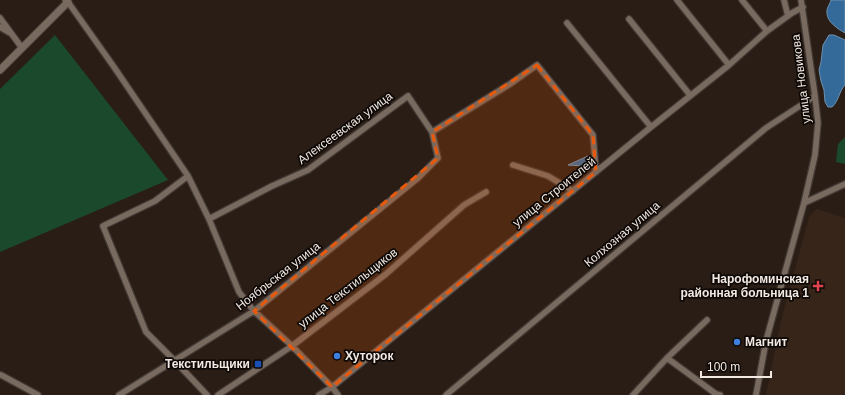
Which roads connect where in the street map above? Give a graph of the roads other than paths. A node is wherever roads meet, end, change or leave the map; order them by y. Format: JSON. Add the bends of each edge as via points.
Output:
{"nodes":[{"id":1,"x":677,"y":0,"type":"edge"},
{"id":2,"x":742,"y":0,"type":"edge"},
{"id":3,"x":784,"y":0,"type":"edge"},
{"id":4,"x":801,"y":0,"type":"edge"},
{"id":5,"x":67,"y":1,"type":"edge"},
{"id":6,"x":803,"y":7,"type":"junction"},
{"id":7,"x":788,"y":16,"type":"junction"},
{"id":8,"x":0,"y":18,"type":"edge"},
{"id":9,"x":629,"y":19,"type":"dead end"},
{"id":10,"x":567,"y":23,"type":"dead end"},
{"id":11,"x":0,"y":27,"type":"edge"},
{"id":12,"x":767,"y":31,"type":"junction"},
{"id":13,"x":12,"y":34,"type":"junction"},
{"id":14,"x":22,"y":48,"type":"junction"},
{"id":15,"x":729,"y":65,"type":"junction"},
{"id":16,"x":0,"y":70,"type":"edge"},
{"id":17,"x":690,"y":96,"type":"junction"},
{"id":18,"x":815,"y":96,"type":"junction"},
{"id":19,"x":651,"y":127,"type":"junction"},
{"id":20,"x":432,"y":132,"type":"junction"},
{"id":21,"x":513,"y":165,"type":"dead end"},
{"id":22,"x":596,"y":172,"type":"junction"},
{"id":23,"x":188,"y":176,"type":"junction"},
{"id":24,"x":845,"y":184,"type":"edge"},
{"id":25,"x":573,"y":191,"type":"junction"},
{"id":26,"x":486,"y":192,"type":"dead end"},
{"id":27,"x":804,"y":202,"type":"junction"},
{"id":28,"x":209,"y":219,"type":"junction"},
{"id":29,"x":254,"y":311,"type":"junction"},
{"id":30,"x":707,"y":320,"type":"dead end"},
{"id":31,"x":292,"y":346,"type":"junction"},
{"id":32,"x":667,"y":358,"type":"junction"},
{"id":33,"x":174,"y":360,"type":"junction"},
{"id":34,"x":1,"y":375,"type":"dead end"},
{"id":35,"x":332,"y":387,"type":"junction"},
{"id":36,"x":453,"y":393,"type":"edge"},
{"id":37,"x":38,"y":395,"type":"edge"},
{"id":38,"x":120,"y":395,"type":"edge"},
{"id":39,"x":207,"y":395,"type":"edge"},
{"id":40,"x":218,"y":395,"type":"edge"},
{"id":41,"x":319,"y":395,"type":"edge"},
{"id":42,"x":338,"y":395,"type":"edge"},
{"id":43,"x":446,"y":395,"type":"edge"},
{"id":44,"x":633,"y":395,"type":"edge"},
{"id":45,"x":720,"y":395,"type":"edge"},
{"id":46,"x":756,"y":395,"type":"edge"}],
"edges":[{"from":1,"to":15,"type":"street"},
{"from":2,"to":12,"type":"street"},
{"from":3,"to":7,"type":"street"},
{"from":4,"to":6,"type":"street","name":"улица Новикова"},
{"from":5,"to":14,"type":"street"},
{"from":5,"to":23,"type":"street"},
{"from":6,"to":7,"type":"street","name":"улица Строителей"},
{"from":6,"to":18,"type":"street","name":"улица Новикова"},
{"from":7,"to":12,"type":"street","name":"улица Строителей"},
{"from":8,"to":13,"type":"street"},
{"from":9,"to":17,"type":"street"},
{"from":10,"to":19,"type":"street"},
{"from":11,"to":13,"type":"street"},
{"from":12,"to":15,"type":"street","name":"улица Строителей"},
{"from":13,"to":14,"type":"street"},
{"from":14,"to":16,"type":"street"},
{"from":15,"to":17,"type":"street","name":"улица Строителей"},
{"from":17,"to":19,"type":"street","name":"улица Строителей"},
{"from":18,"to":27,"type":"street","name":"улица Новикова","via":[[818,122],[816,155]]},
{"from":18,"to":36,"type":"street","name":"Колхозная улица","via":[[766,128]]},
{"from":19,"to":22,"type":"street","name":"улица Строителей"},
{"from":20,"to":22,"type":"street","via":[[537,65],[593,135]]},
{"from":20,"to":28,"type":"street","name":"Алексеевская улица","via":[[408,96],[308,170]]},
{"from":20,"to":29,"type":"street","name":"Ноябрьская улица","via":[[438,158],[418,178]]},
{"from":21,"to":25,"type":"street","via":[[548,176]]},
{"from":22,"to":25,"type":"street","name":"улица Строителей"},
{"from":23,"to":28,"type":"street"},
{"from":23,"to":33,"type":"street","via":[[155,201],[103,226],[146,332]]},
{"from":24,"to":27,"type":"street"},
{"from":25,"to":35,"type":"street","name":"улица Строителей"},
{"from":26,"to":31,"type":"street","name":"улица Текстильщиков","via":[[464,205],[386,274]]},
{"from":27,"to":46,"type":"street","name":"улица Новикова","via":[[766,341]]},
{"from":28,"to":29,"type":"street","via":[[240,292]]},
{"from":29,"to":31,"type":"street"},
{"from":29,"to":33,"type":"street","name":"Ноябрьская улица"},
{"from":30,"to":32,"type":"street"},
{"from":31,"to":35,"type":"street"},
{"from":31,"to":40,"type":"street","name":"улица Текстильщиков"},
{"from":32,"to":44,"type":"street"},
{"from":32,"to":45,"type":"street"},
{"from":33,"to":38,"type":"street","name":"Ноябрьская улица"},
{"from":33,"to":39,"type":"street"},
{"from":34,"to":37,"type":"street"},
{"from":35,"to":41,"type":"street","name":"улица Строителей"},
{"from":35,"to":42,"type":"street"},
{"from":36,"to":43,"type":"street","name":"Колхозная улица"}]}
